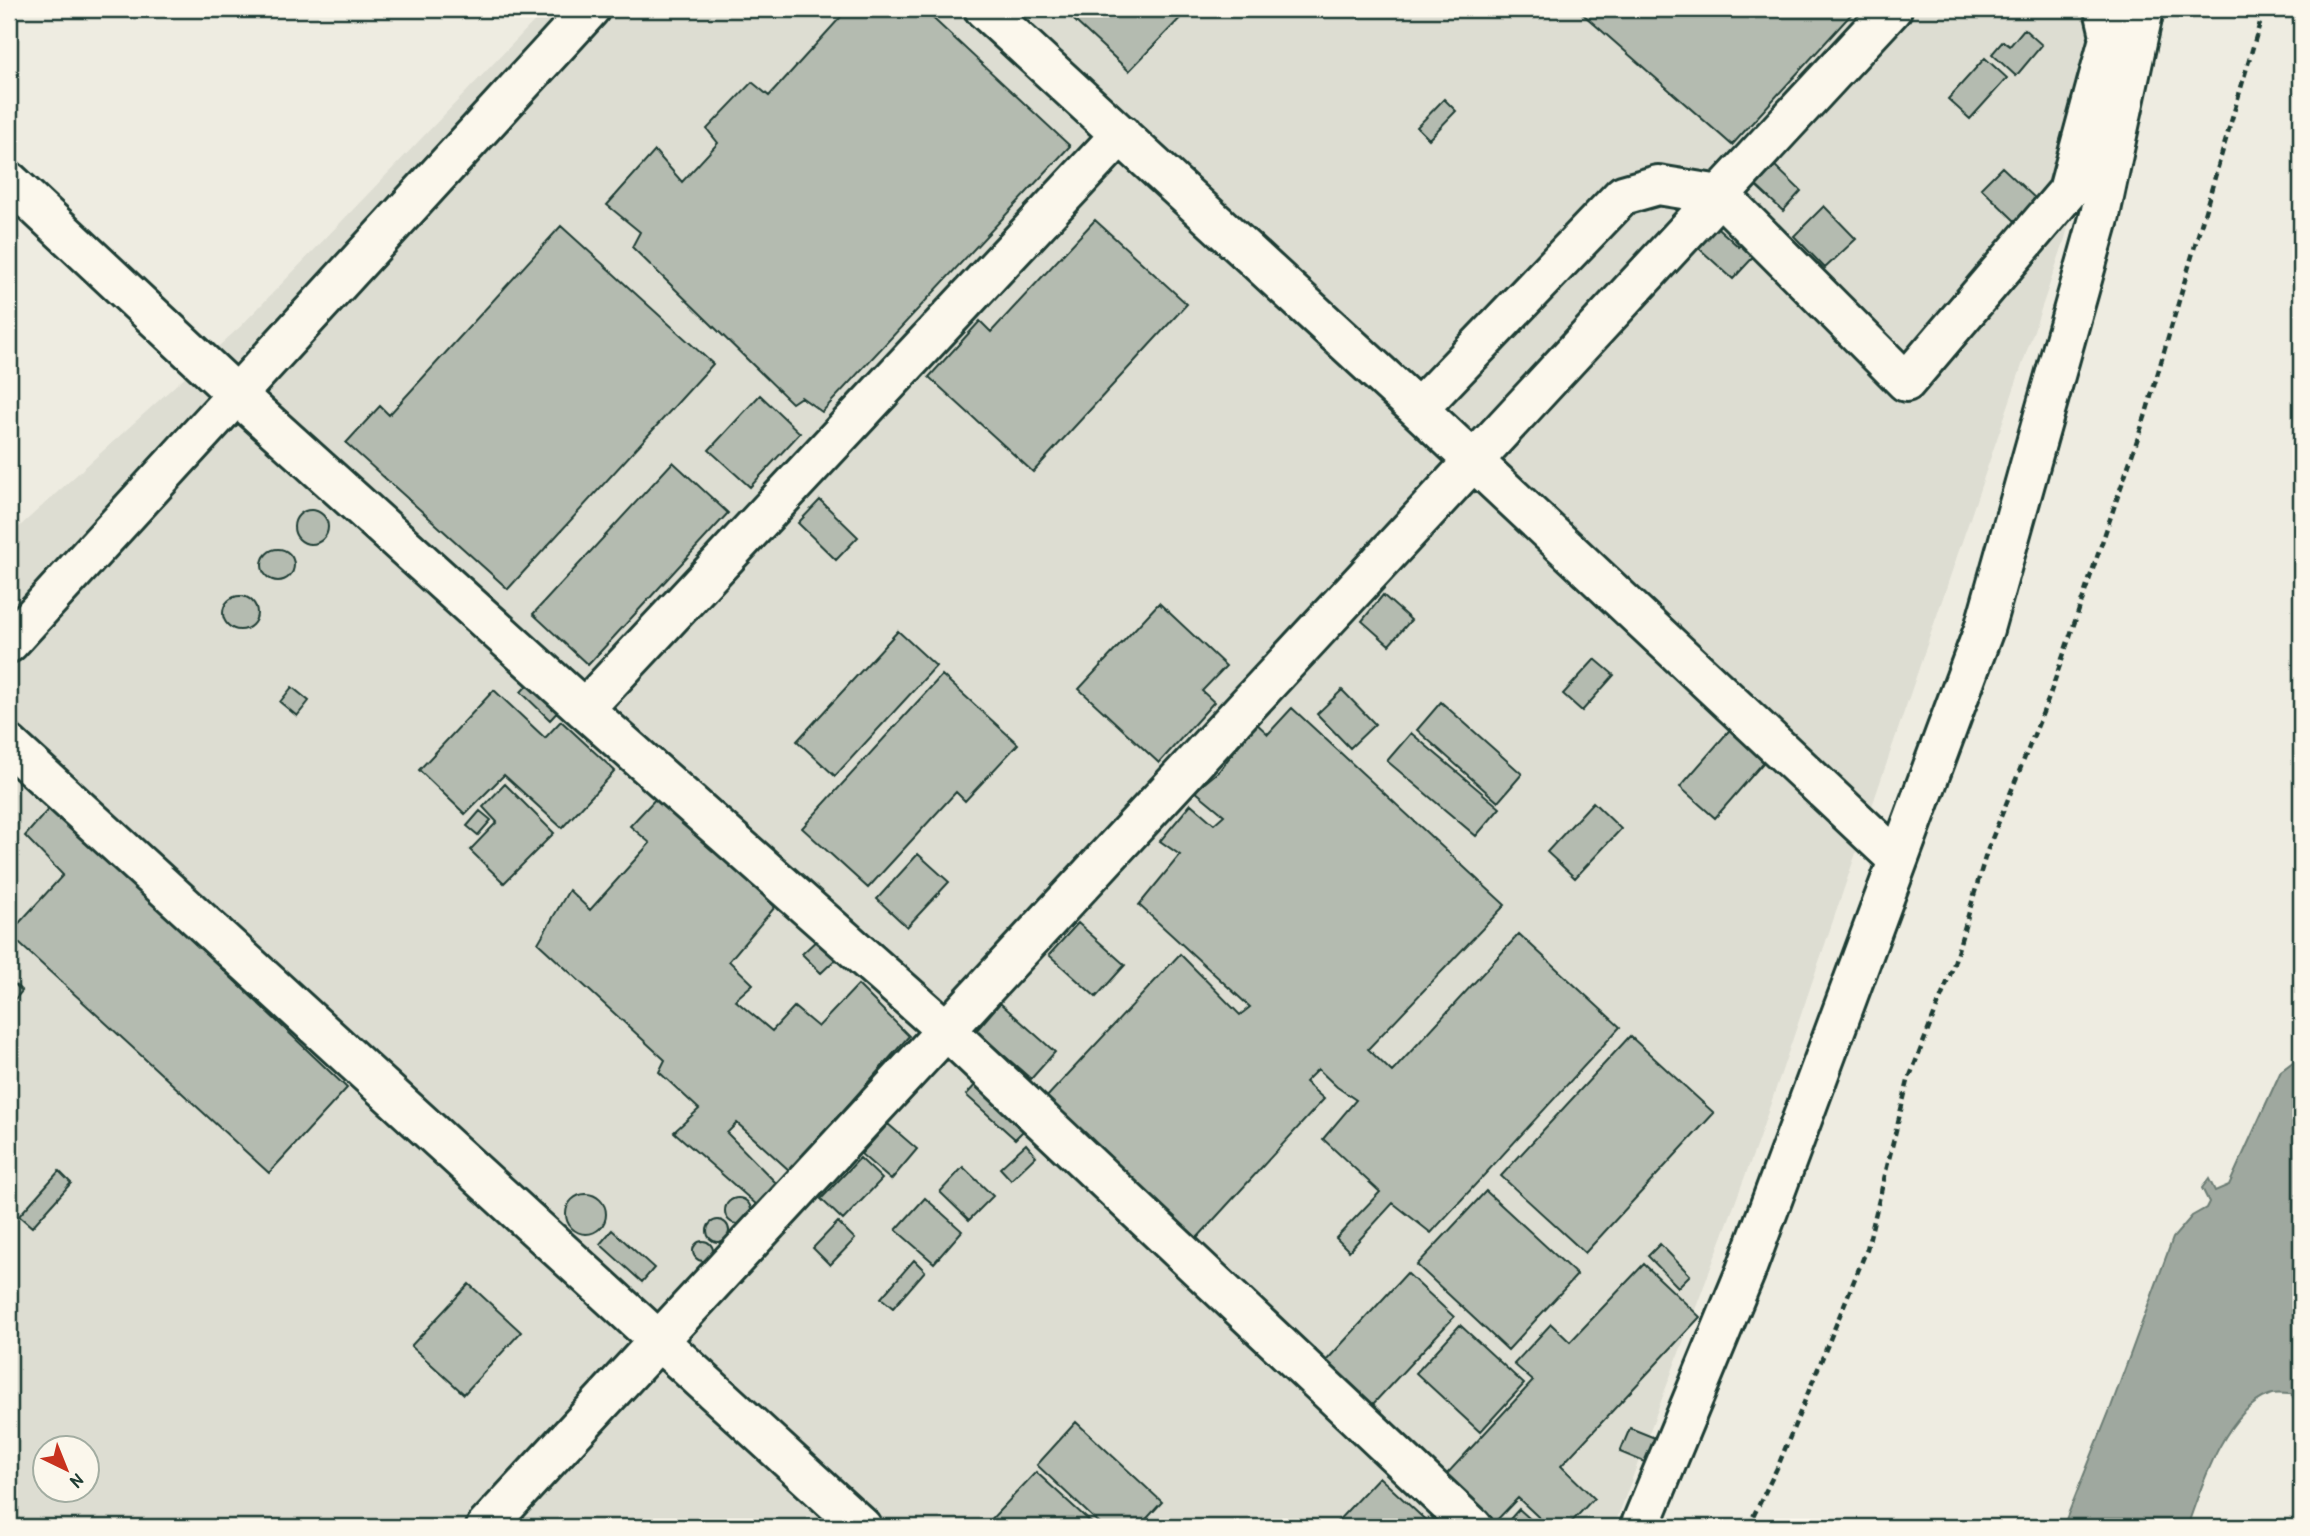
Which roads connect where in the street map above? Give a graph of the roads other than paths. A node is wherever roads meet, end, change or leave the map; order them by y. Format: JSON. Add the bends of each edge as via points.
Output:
{"nodes":[{"id":1,"x":590,"y":9,"type":"edge"},
{"id":2,"x":984,"y":9,"type":"edge"},
{"id":3,"x":1892,"y":9,"type":"edge"},
{"id":4,"x":2104,"y":9,"type":"edge"},
{"id":5,"x":2144,"y":9,"type":"edge"},
{"id":6,"x":1121,"y":134,"type":"junction"},
{"id":7,"x":9,"y":181,"type":"edge"},
{"id":8,"x":1720,"y":195,"type":"junction"},
{"id":9,"x":236,"y":394,"type":"junction"},
{"id":10,"x":1418,"y":409,"type":"junction"},
{"id":11,"x":1473,"y":461,"type":"junction"},
{"id":12,"x":9,"y":643,"type":"edge"},
{"id":13,"x":584,"y":709,"type":"junction"},
{"id":14,"x":9,"y":745,"type":"edge"},
{"id":15,"x":1897,"y":859,"type":"junction"},
{"id":16,"x":946,"y":1030,"type":"junction"},
{"id":17,"x":658,"y":1340,"type":"junction"},
{"id":18,"x":486,"y":1527,"type":"edge"},
{"id":19,"x":862,"y":1527,"type":"edge"},
{"id":20,"x":1473,"y":1527,"type":"edge"},
{"id":21,"x":1640,"y":1527,"type":"edge"}],
"edges":[{"from":1,"to":9,"type":"street"},
{"from":2,"to":6,"type":"street"},
{"from":3,"to":8,"type":"street"},
{"from":4,"to":8,"type":"street","via":[[2110,35],[2068,191],[1906,382]]},
{"from":5,"to":15,"type":"street","via":[[2100,215],[1984,629]]},
{"from":6,"to":10,"type":"street"},
{"from":6,"to":13,"type":"street"},
{"from":7,"to":9,"type":"street"},
{"from":8,"to":10,"type":"street","via":[[1658,185],[1623,195]]},
{"from":8,"to":11,"type":"street"},
{"from":9,"to":12,"type":"street"},
{"from":9,"to":13,"type":"street"},
{"from":10,"to":11,"type":"street"},
{"from":11,"to":15,"type":"street"},
{"from":11,"to":16,"type":"street"},
{"from":13,"to":16,"type":"street"},
{"from":14,"to":17,"type":"street"},
{"from":15,"to":21,"type":"street","via":[[1745,1273]]},
{"from":16,"to":17,"type":"street"},
{"from":16,"to":20,"type":"street"},
{"from":17,"to":18,"type":"street"},
{"from":17,"to":19,"type":"street"}]}
